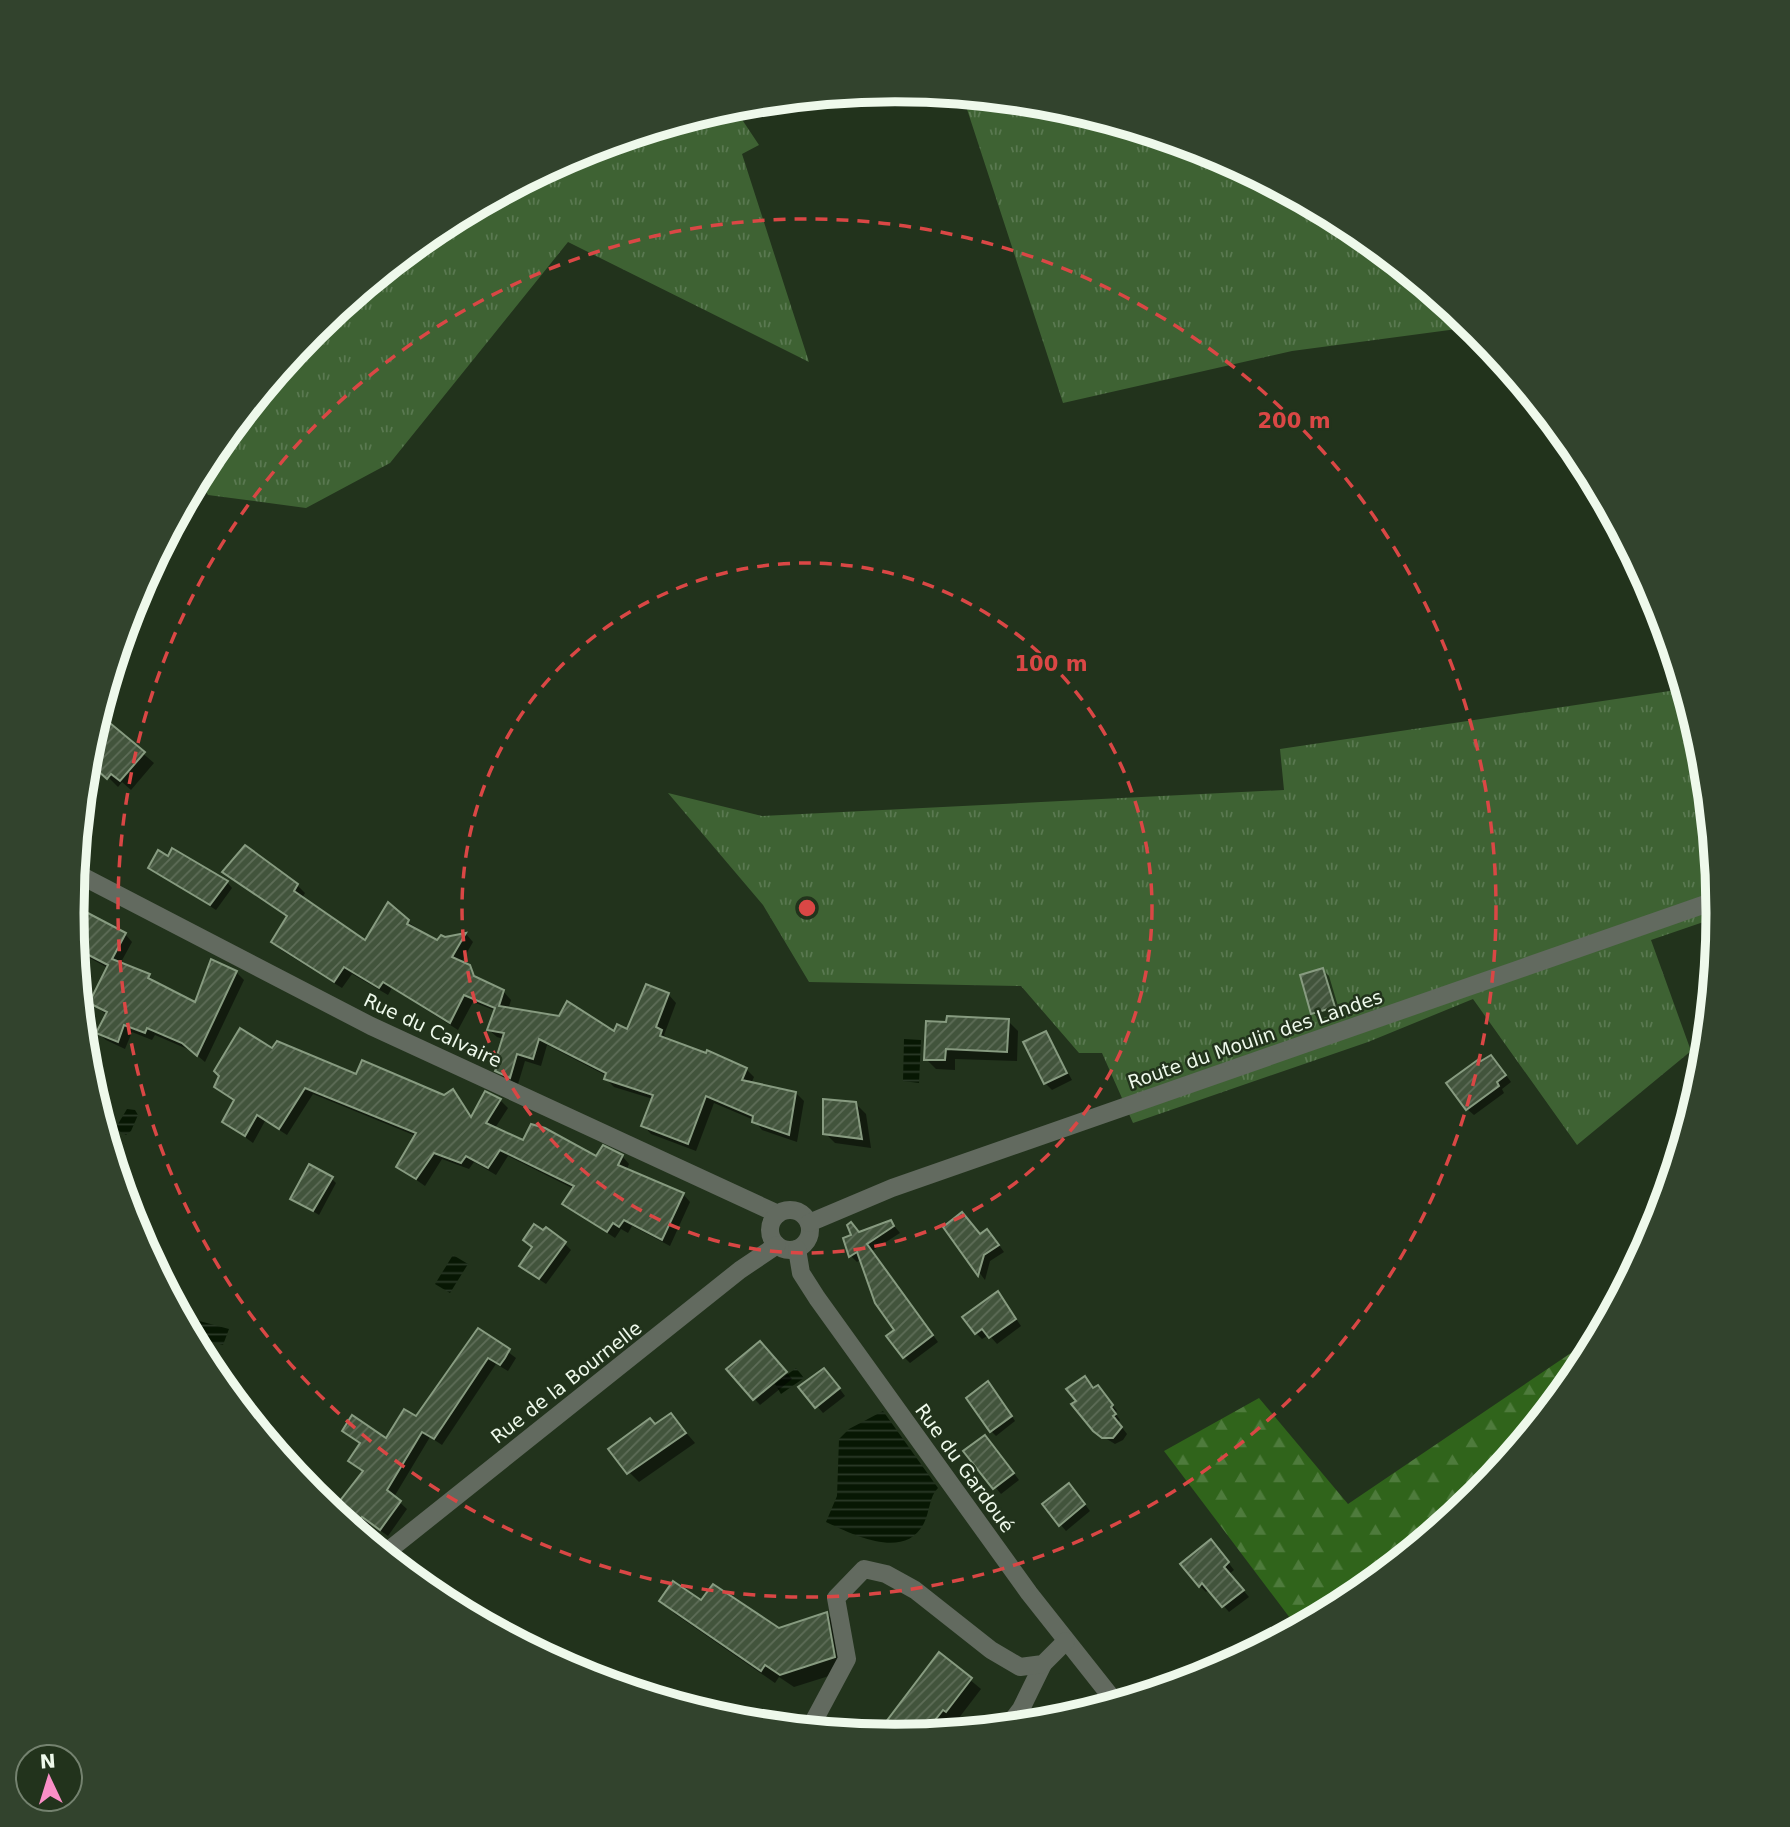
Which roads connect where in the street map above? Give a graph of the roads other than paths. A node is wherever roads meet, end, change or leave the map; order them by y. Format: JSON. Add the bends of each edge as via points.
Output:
{"nodes":[{"id":1,"x":85,"y":878,"type":"edge"},
{"id":2,"x":1706,"y":904,"type":"edge"},
{"id":3,"x":778,"y":1214,"type":"junction"},
{"id":4,"x":809,"y":1223,"type":"junction"},
{"id":5,"x":777,"y":1245,"type":"junction"},
{"id":6,"x":797,"y":1249,"type":"junction"},
{"id":7,"x":391,"y":1549,"type":"edge"},
{"id":8,"x":1066,"y":1641,"type":"junction"},
{"id":9,"x":1044,"y":1664,"type":"junction"},
{"id":10,"x":1110,"y":1695,"type":"edge"},
{"id":11,"x":1016,"y":1715,"type":"edge"},
{"id":12,"x":814,"y":1720,"type":"edge"}],
"edges":[{"from":1,"to":3,"type":"street","name":"Rue du Calvaire","via":[[371,1026]]},
{"from":2,"to":4,"type":"street","name":"Route du Moulin des Landes","via":[[892,1188]]},
{"from":3,"to":4,"type":"street","via":[[796,1211]]},
{"from":3,"to":5,"type":"street","via":[[770,1229]]},
{"from":4,"to":6,"type":"street","via":[[807,1241]]},
{"from":5,"to":6,"type":"street"},
{"from":5,"to":7,"type":"street","name":"Rue de la Bournelle"},
{"from":6,"to":8,"type":"street","name":"Rue du Gardoué","via":[[801,1273],[817,1298]]},
{"from":8,"to":9,"type":"street"},
{"from":8,"to":10,"type":"street","name":"Rue du Gardoué"},
{"from":9,"to":11,"type":"street"},
{"from":9,"to":12,"type":"street","via":[[1020,1667],[915,1590],[886,1574],[864,1569],[836,1598],[847,1659]]}]}
